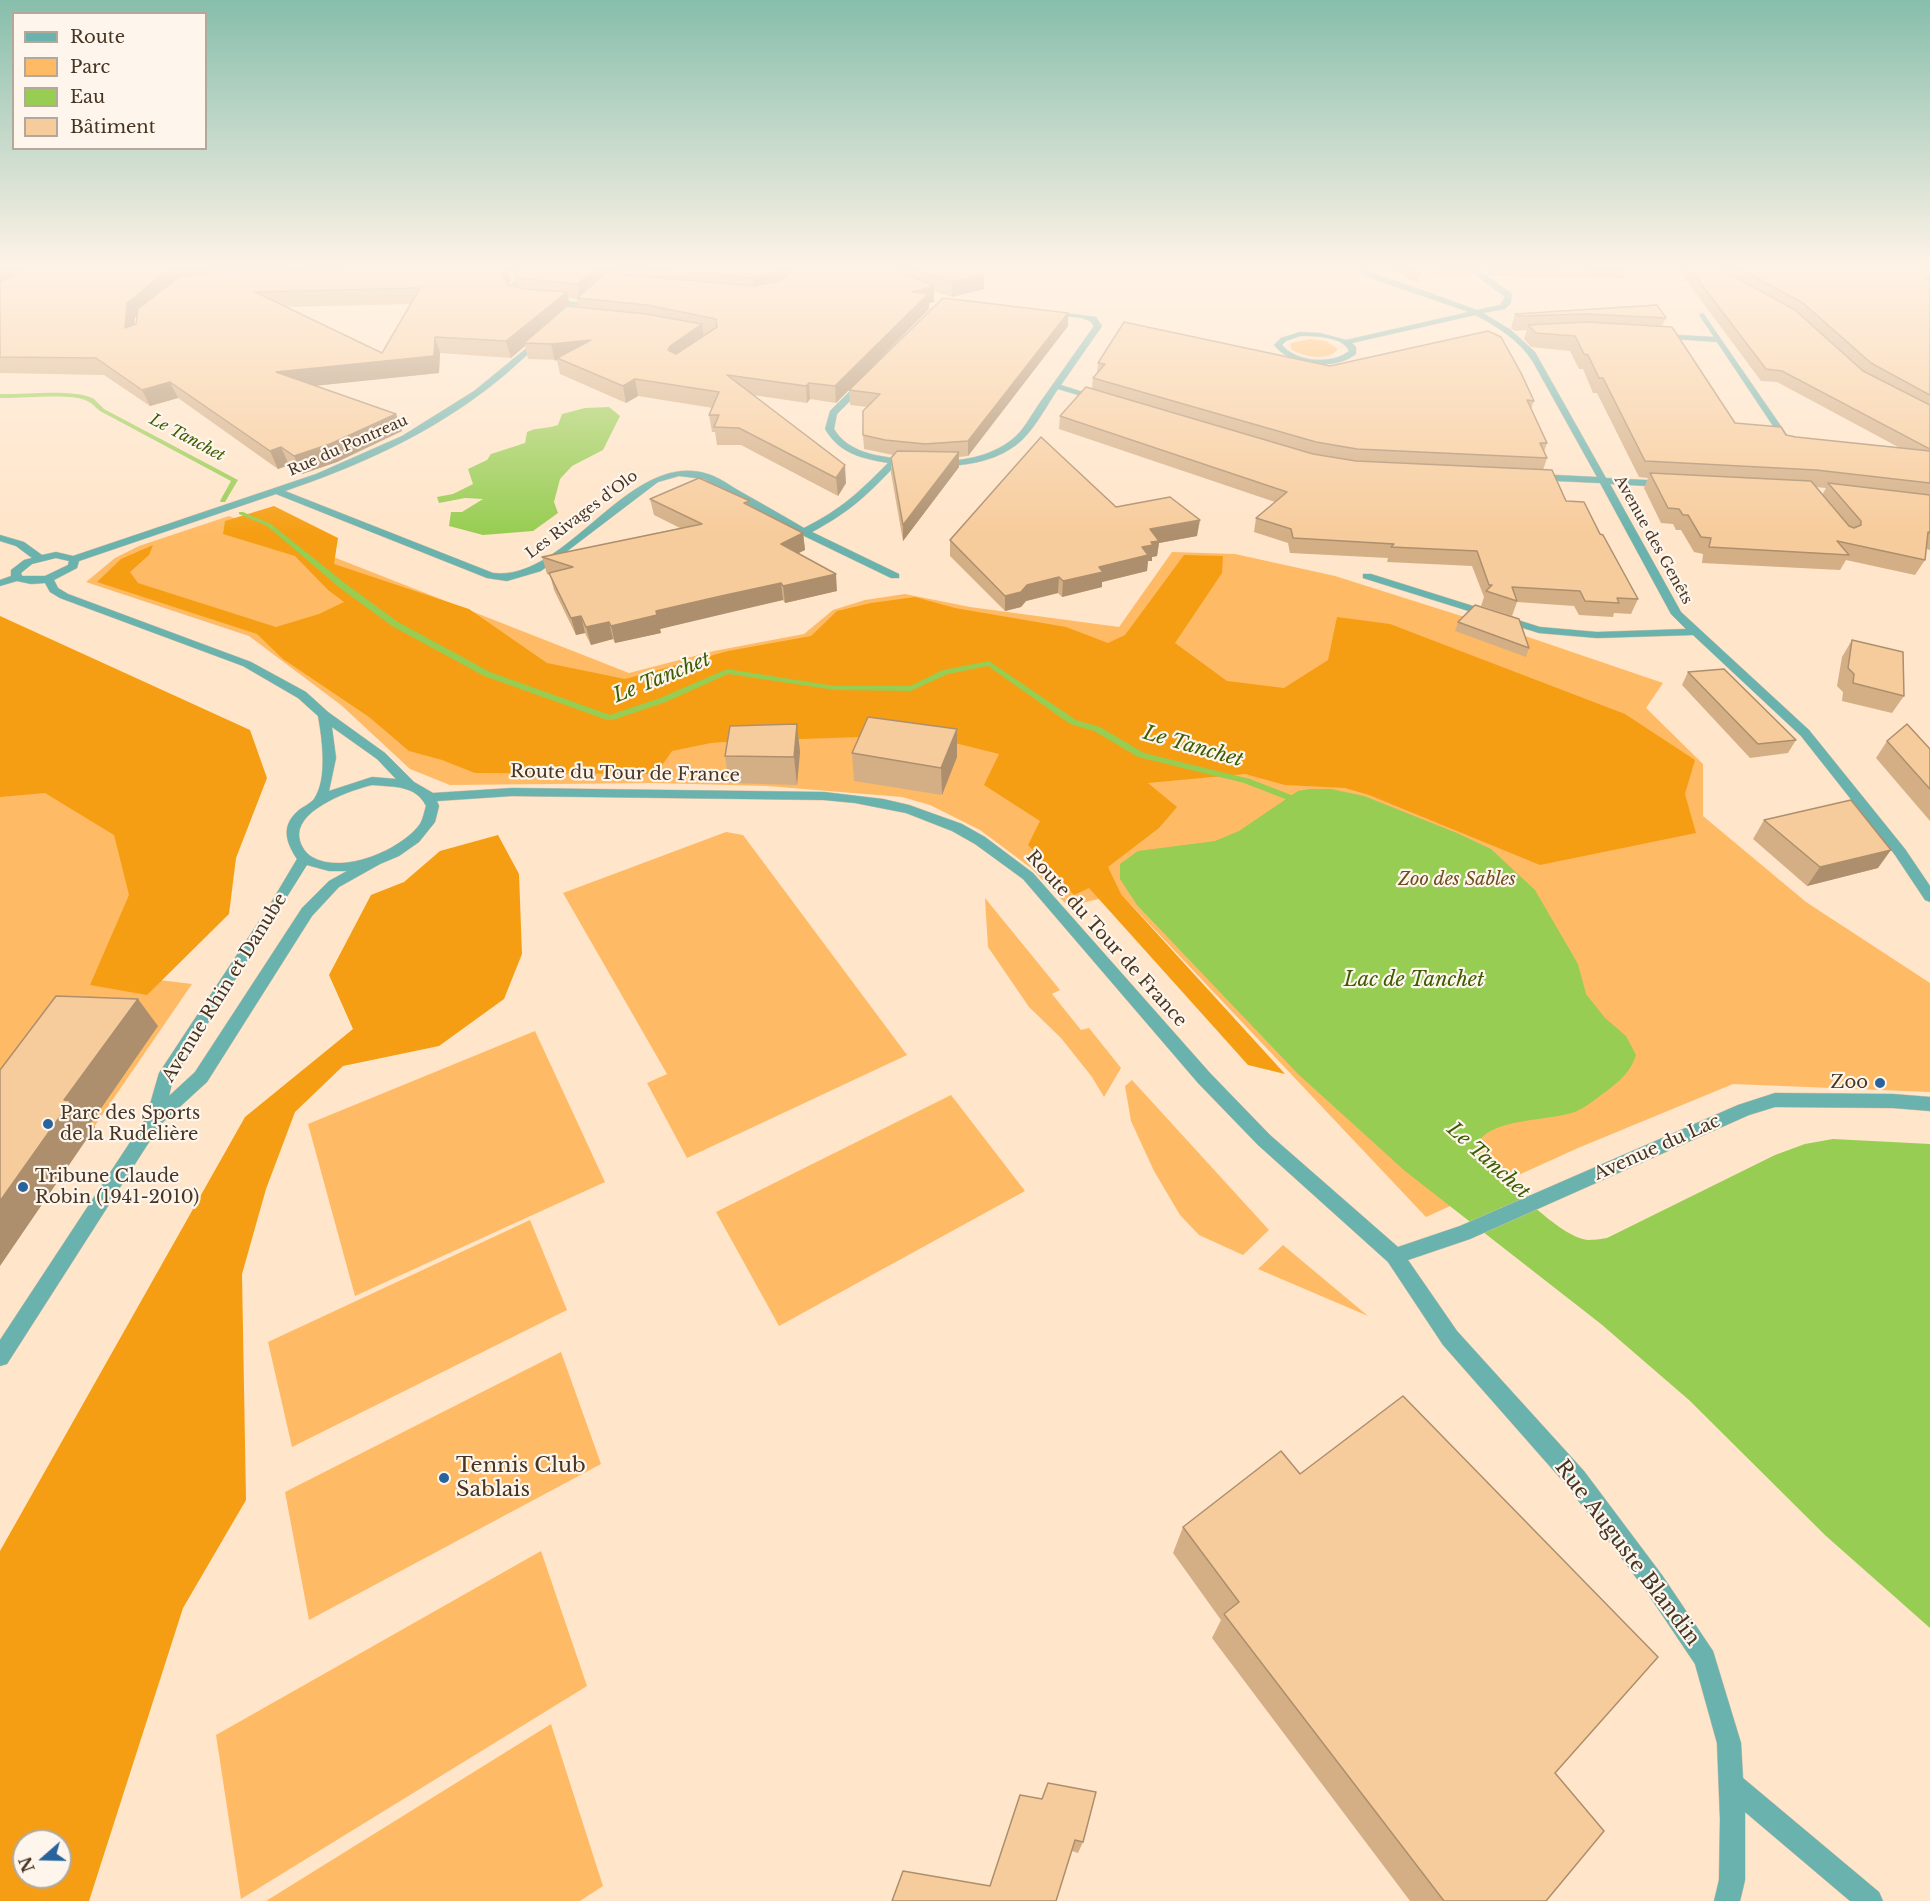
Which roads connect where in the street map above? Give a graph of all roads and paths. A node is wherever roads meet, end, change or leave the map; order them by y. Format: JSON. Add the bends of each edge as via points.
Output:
{"nodes":[{"id":1,"x":519,"y":357,"type":"edge"},
{"id":2,"x":890,"y":357,"type":"edge"},
{"id":3,"x":1077,"y":357,"type":"edge"},
{"id":4,"x":1294,"y":357,"type":"edge"},
{"id":5,"x":1347,"y":357,"type":"edge"},
{"id":6,"x":1534,"y":357,"type":"edge"},
{"id":7,"x":1730,"y":357,"type":"edge"},
{"id":8,"x":1057,"y":386,"type":"junction"},
{"id":9,"x":1112,"y":403,"type":"edge"},
{"id":10,"x":1792,"y":449,"type":"edge"},
{"id":11,"x":894,"y":462,"type":"junction"},
{"id":12,"x":1530,"y":477,"type":"edge"},
{"id":13,"x":1602,"y":480,"type":"junction"},
{"id":14,"x":1672,"y":484,"type":"edge"},
{"id":15,"x":277,"y":491,"type":"junction"},
{"id":16,"x":804,"y":532,"type":"junction"},
{"id":17,"x":0,"y":538,"type":"edge"},
{"id":18,"x":39,"y":558,"type":"junction"},
{"id":19,"x":74,"y":559,"type":"junction"},
{"id":20,"x":895,"y":576,"type":"dead end"},
{"id":21,"x":1367,"y":576,"type":"dead end"},
{"id":22,"x":17,"y":578,"type":"junction"},
{"id":23,"x":48,"y":579,"type":"junction"},
{"id":24,"x":0,"y":583,"type":"edge"},
{"id":25,"x":1695,"y":632,"type":"junction"},
{"id":26,"x":324,"y":715,"type":"junction"},
{"id":27,"x":408,"y":783,"type":"junction"},
{"id":28,"x":429,"y":797,"type":"junction"},
{"id":29,"x":320,"y":800,"type":"junction"},
{"id":30,"x":304,"y":858,"type":"junction"},
{"id":31,"x":374,"y":862,"type":"junction"},
{"id":32,"x":1930,"y":897,"type":"edge"},
{"id":33,"x":1930,"y":1104,"type":"edge"},
{"id":34,"x":154,"y":1120,"type":"junction"},
{"id":35,"x":1395,"y":1256,"type":"junction"},
{"id":36,"x":0,"y":1357,"type":"edge"},
{"id":37,"x":1731,"y":1784,"type":"junction"},
{"id":38,"x":1726,"y":1901,"type":"edge"},
{"id":39,"x":1870,"y":1901,"type":"edge"}],
"edges":[{"from":1,"to":15,"type":"street","name":"Rue du Pontreau","via":[[477,393],[405,438]]},
{"from":2,"to":11,"type":"street","via":[[829,420],[832,434],[846,447]]},
{"from":3,"to":8,"type":"street"},
{"from":4,"to":5,"type":"street","via":[[1327,362]]},
{"from":6,"to":13,"type":"street","name":"Avenue des Genêts"},
{"from":7,"to":10,"type":"street"},
{"from":8,"to":9,"type":"street"},
{"from":8,"to":11,"type":"street","via":[[1020,436],[996,452],[954,463]]},
{"from":11,"to":16,"type":"street","via":[[855,502]]},
{"from":12,"to":13,"type":"street"},
{"from":13,"to":14,"type":"street"},
{"from":13,"to":25,"type":"street","name":"Avenue des Genêts","via":[[1661,590],[1676,614]]},
{"from":15,"to":16,"type":"street","name":"Les Rivages d'Olo","via":[[491,576],[507,578],[537,569],[644,487],[679,473],[706,476]]},
{"from":15,"to":19,"type":"street","name":"Rue du Pontreau"},
{"from":16,"to":20,"type":"street","name":"Les Rivages d'Olo"},
{"from":17,"to":18,"type":"street","via":[[20,544]]},
{"from":18,"to":19,"type":"street","via":[[56,555]]},
{"from":18,"to":22,"type":"street","via":[[20,566],[15,573]]},
{"from":19,"to":23,"type":"street","via":[[68,570]]},
{"from":21,"to":25,"type":"street","via":[[1560,634]]},
{"from":22,"to":23,"type":"street"},
{"from":22,"to":24,"type":"street"},
{"from":23,"to":26,"type":"street","via":[[54,590],[64,596],[247,664],[302,695]]},
{"from":25,"to":32,"type":"street","name":"Avenue des Genêts","via":[[1804,733],[1900,852]]},
{"from":26,"to":27,"type":"street","via":[[381,756]]},
{"from":26,"to":29,"type":"street","via":[[330,768]]},
{"from":27,"to":28,"type":"street"},
{"from":27,"to":29,"type":"street","via":[[365,783]]},
{"from":28,"to":31,"type":"street","via":[[432,820],[422,834],[402,850]]},
{"from":28,"to":35,"type":"street","name":"Route du Tour de France","via":[[512,792],[824,796],[912,809],[959,827],[1000,852],[1028,876],[1211,1086],[1264,1140]]},
{"from":29,"to":30,"type":"street","via":[[300,817],[294,828],[292,840]]},
{"from":30,"to":31,"type":"street","via":[[331,867]]},
{"from":30,"to":34,"type":"street","name":"Avenue Rhin et Danube","via":[[165,1078]]},
{"from":31,"to":34,"type":"street","name":"Avenue Rhin et Danube","via":[[334,884],[319,898],[201,1077]]},
{"from":33,"to":35,"type":"street","name":"Avenue du Lac","via":[[1775,1100],[1733,1114],[1464,1233]]},
{"from":34,"to":36,"type":"street","name":"Avenue Rhin et Danube"},
{"from":35,"to":37,"type":"street","name":"Rue Auguste Blandin","via":[[1450,1338],[1576,1479],[1705,1659],[1729,1743]]},
{"from":37,"to":38,"type":"street","name":"Rue Auguste Blandin","via":[[1732,1880]]},
{"from":37,"to":39,"type":"street"}]}
